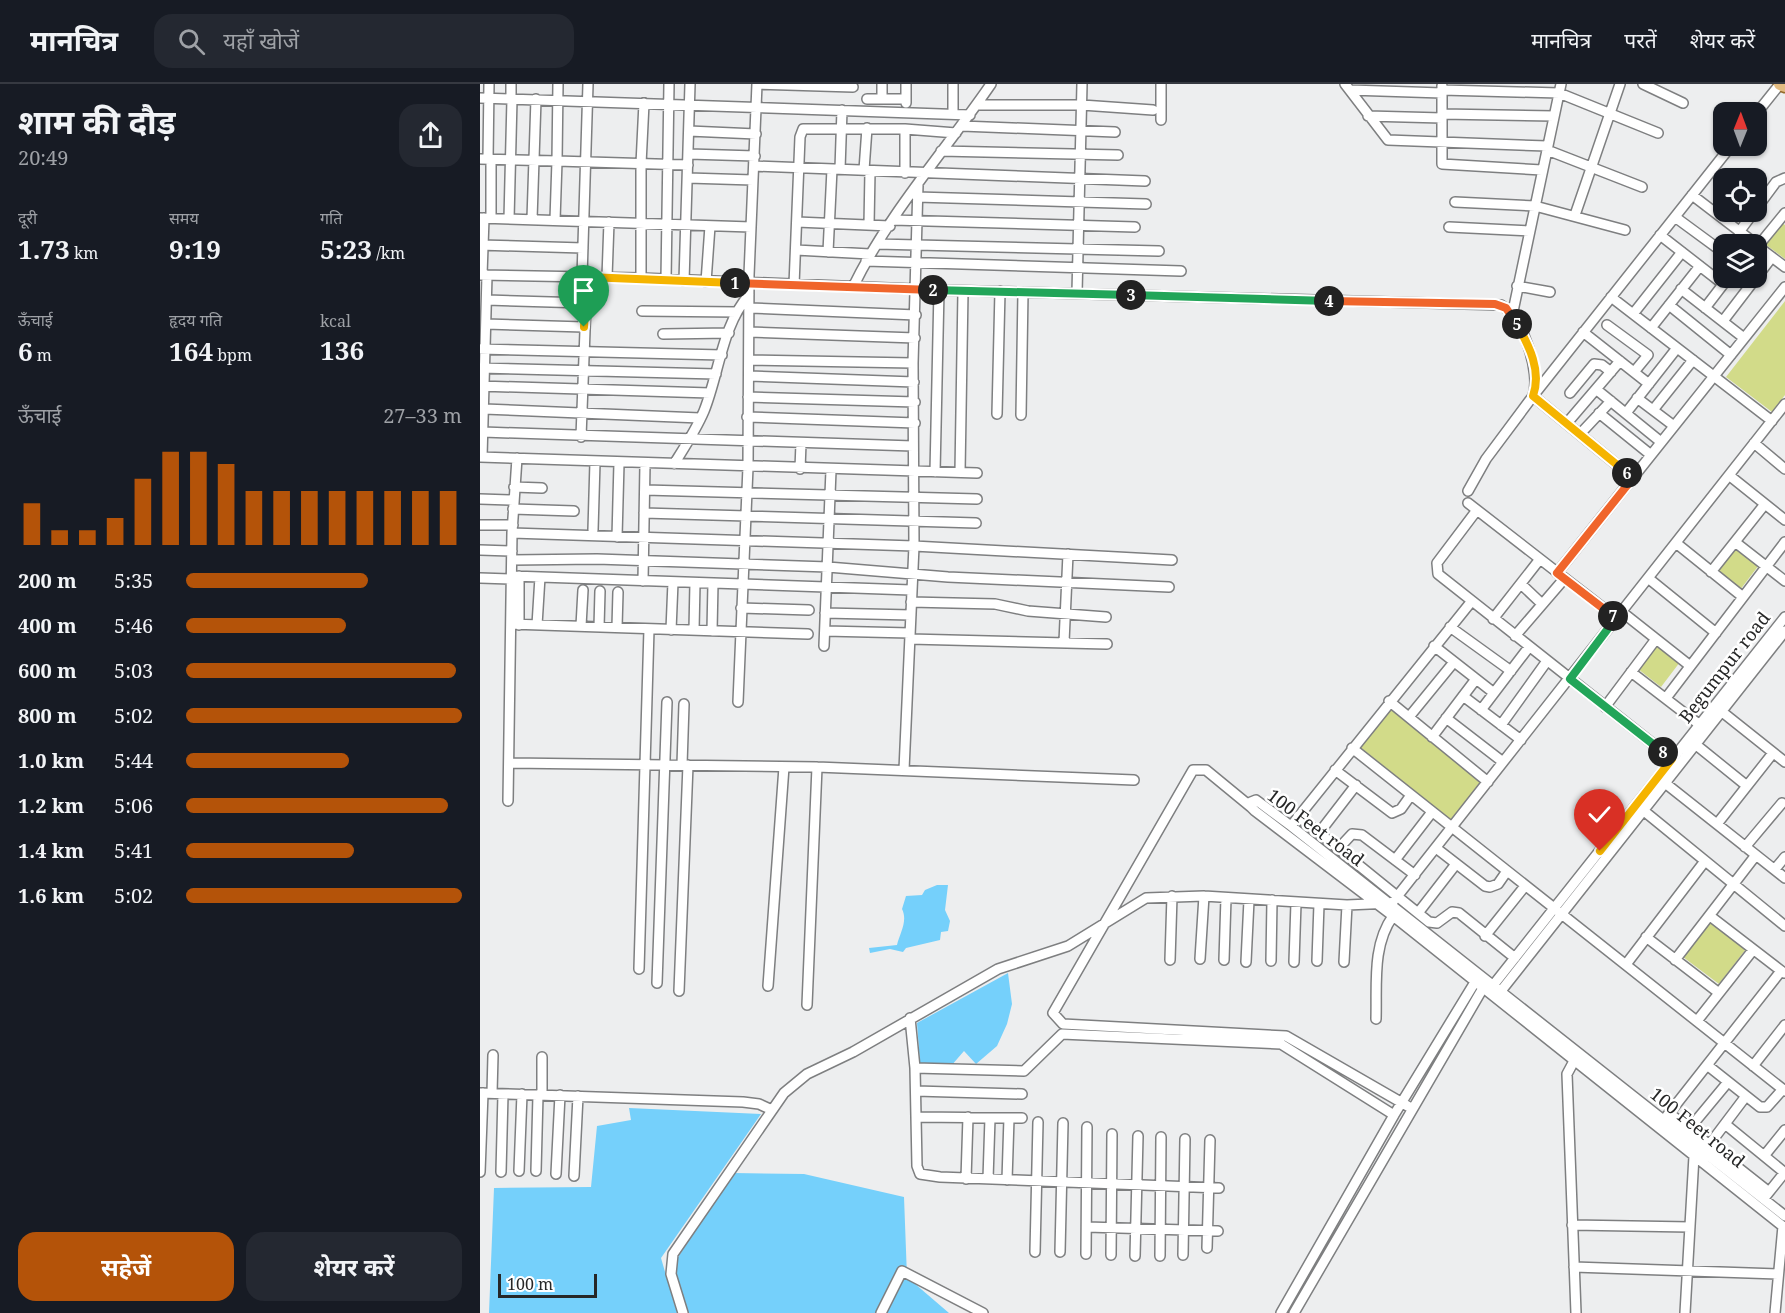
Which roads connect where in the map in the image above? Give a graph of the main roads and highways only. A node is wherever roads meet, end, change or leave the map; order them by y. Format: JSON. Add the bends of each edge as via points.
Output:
{"nodes":[{"id":1,"x":1780,"y":84,"type":"edge"},
{"id":2,"x":1785,"y":86,"type":"edge"}],
"edges":[{"from":1,"to":2,"type":"main road"}]}
